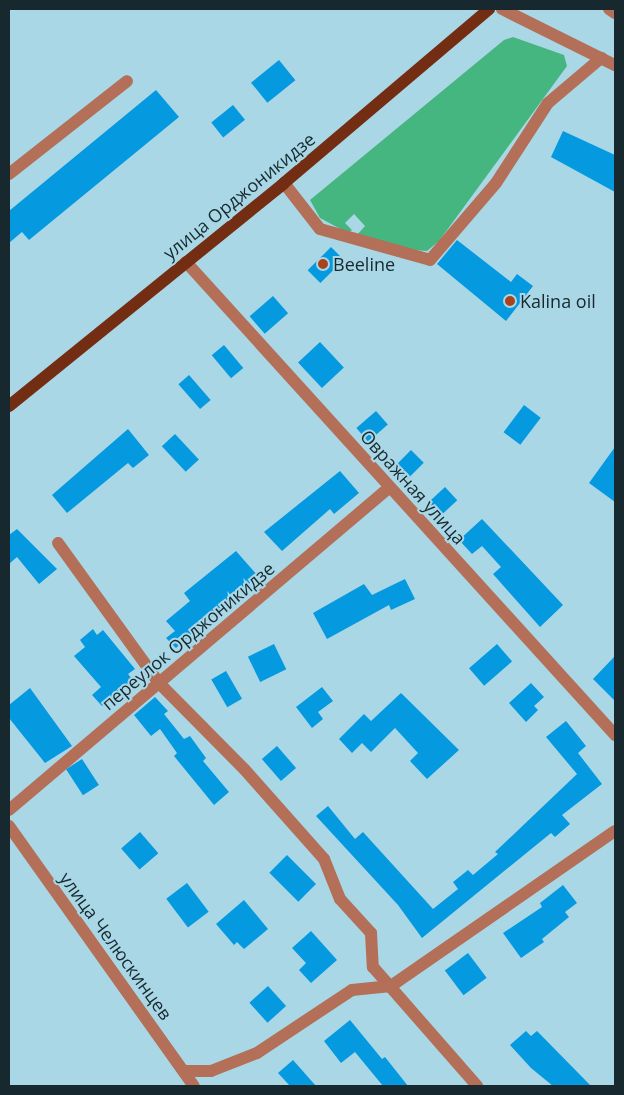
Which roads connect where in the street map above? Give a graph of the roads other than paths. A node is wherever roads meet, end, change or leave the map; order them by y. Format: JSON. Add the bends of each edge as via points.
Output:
{"nodes":[{"id":1,"x":489,"y":9,"type":"edge"},
{"id":2,"x":502,"y":9,"type":"edge"},
{"id":3,"x":609,"y":9,"type":"edge"},
{"id":4,"x":615,"y":13,"type":"edge"},
{"id":5,"x":601,"y":58,"type":"junction"},
{"id":6,"x":615,"y":65,"type":"edge"},
{"id":7,"x":127,"y":81,"type":"dead end"},
{"id":8,"x":9,"y":174,"type":"edge"},
{"id":9,"x":284,"y":183,"type":"junction"},
{"id":10,"x":186,"y":262,"type":"junction"},
{"id":11,"x":9,"y":406,"type":"edge"},
{"id":12,"x":389,"y":488,"type":"junction"},
{"id":13,"x":58,"y":543,"type":"dead end"},
{"id":14,"x":160,"y":683,"type":"junction"},
{"id":15,"x":615,"y":734,"type":"edge"},
{"id":16,"x":9,"y":810,"type":"edge"},
{"id":17,"x":9,"y":826,"type":"edge"},
{"id":18,"x":615,"y":831,"type":"edge"},
{"id":19,"x":391,"y":986,"type":"junction"},
{"id":20,"x":184,"y":1071,"type":"junction"},
{"id":21,"x":194,"y":1086,"type":"edge"},
{"id":22,"x":477,"y":1086,"type":"edge"}],
"edges":[{"from":1,"to":9,"type":"main road","name":"улица Орджоникидзе"},
{"from":2,"to":5,"type":"street"},
{"from":3,"to":4,"type":"street"},
{"from":5,"to":6,"type":"street"},
{"from":5,"to":9,"type":"street","via":[[548,103],[496,183],[430,260],[320,229]]},
{"from":7,"to":8,"type":"street"},
{"from":9,"to":10,"type":"main road","name":"улица Орджоникидзе"},
{"from":10,"to":11,"type":"main road","name":"улица Орджоникидзе"},
{"from":10,"to":12,"type":"street","name":"Овражная улица"},
{"from":12,"to":14,"type":"street","name":"переулок Орджоникидзе"},
{"from":12,"to":15,"type":"street","name":"Овражная улица"},
{"from":13,"to":14,"type":"street"},
{"from":14,"to":16,"type":"street","name":"переулок Орджоникидзе"},
{"from":14,"to":19,"type":"street","via":[[245,770],[324,859],[340,899],[371,933],[373,967]]},
{"from":17,"to":20,"type":"street","name":"улица Челюскинцев"},
{"from":18,"to":19,"type":"street"},
{"from":19,"to":20,"type":"street","via":[[352,990],[257,1053],[210,1071]]},
{"from":19,"to":22,"type":"street"},
{"from":20,"to":21,"type":"street","name":"улица Челюскинцев"}]}
